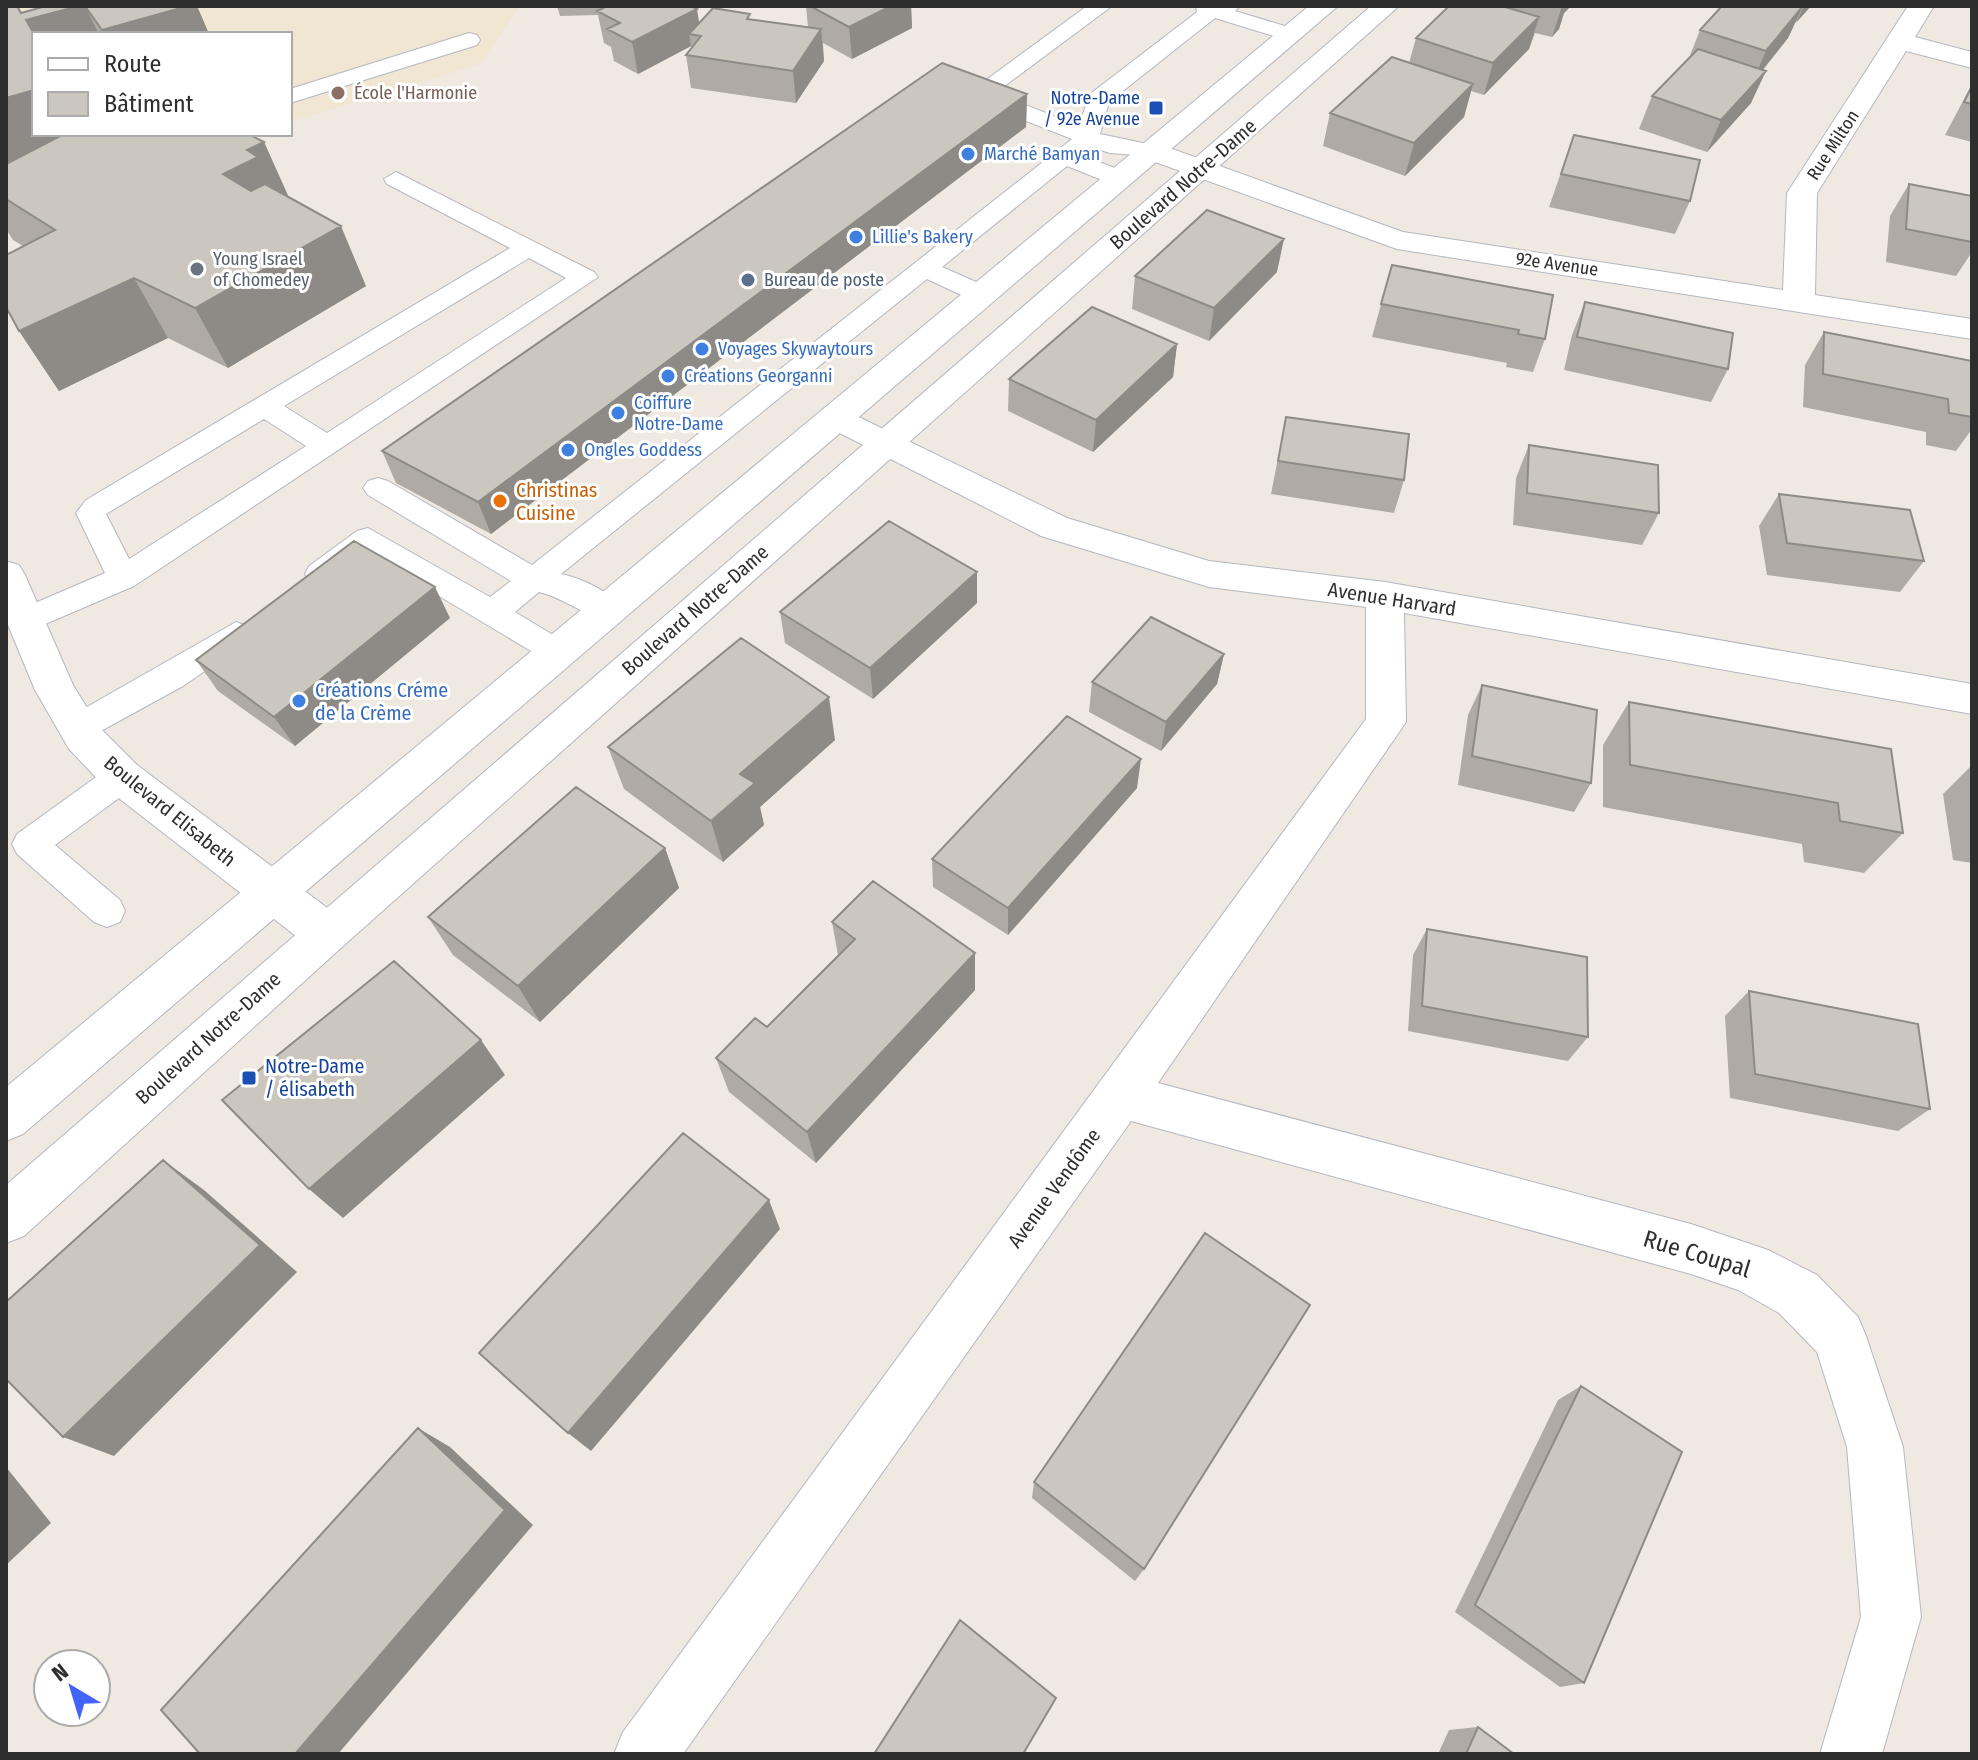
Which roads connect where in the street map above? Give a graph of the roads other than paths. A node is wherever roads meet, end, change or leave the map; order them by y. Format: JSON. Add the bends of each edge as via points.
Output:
{"nodes":[{"id":1,"x":1101,"y":6,"type":"edge"},
{"id":2,"x":1186,"y":6,"type":"edge"},
{"id":3,"x":1325,"y":6,"type":"edge"},
{"id":4,"x":1386,"y":6,"type":"edge"},
{"id":5,"x":1921,"y":6,"type":"edge"},
{"id":6,"x":1221,"y":7,"type":"edge"},
{"id":7,"x":1290,"y":35,"type":"junction"},
{"id":8,"x":469,"y":40,"type":"dead end"},
{"id":9,"x":1899,"y":41,"type":"junction"},
{"id":10,"x":1972,"y":60,"type":"edge"},
{"id":11,"x":292,"y":95,"type":"edge"},
{"id":12,"x":1087,"y":138,"type":"junction"},
{"id":13,"x":1154,"y":152,"type":"junction"},
{"id":14,"x":1064,"y":157,"type":"junction"},
{"id":15,"x":1199,"y":169,"type":"junction"},
{"id":16,"x":396,"y":179,"type":"dead end"},
{"id":17,"x":1121,"y":179,"type":"junction"},
{"id":18,"x":528,"y":248,"type":"junction"},
{"id":19,"x":924,"y":268,"type":"junction"},
{"id":20,"x":983,"y":295,"type":"junction"},
{"id":21,"x":1799,"y":300,"type":"junction"},
{"id":22,"x":1972,"y":329,"type":"edge"},
{"id":23,"x":264,"y":406,"type":"junction"},
{"id":24,"x":838,"y":418,"type":"junction"},
{"id":25,"x":886,"y":442,"type":"junction"},
{"id":26,"x":327,"y":446,"type":"junction"},
{"id":27,"x":378,"y":488,"type":"dead end"},
{"id":28,"x":6,"y":575,"type":"edge"},
{"id":29,"x":123,"y":578,"type":"junction"},
{"id":30,"x":533,"y":580,"type":"junction"},
{"id":31,"x":295,"y":592,"type":"edge"},
{"id":32,"x":1385,"y":596,"type":"junction"},
{"id":33,"x":607,"y":610,"type":"junction"},
{"id":34,"x":492,"y":613,"type":"junction"},
{"id":35,"x":259,"y":618,"type":"edge"},
{"id":36,"x":25,"y":620,"type":"junction"},
{"id":37,"x":557,"y":652,"type":"junction"},
{"id":38,"x":1972,"y":699,"type":"edge"},
{"id":39,"x":76,"y":729,"type":"junction"},
{"id":40,"x":122,"y":777,"type":"junction"},
{"id":41,"x":18,"y":834,"type":"edge"},
{"id":42,"x":275,"y":893,"type":"junction"},
{"id":43,"x":107,"y":911,"type":"dead end"},
{"id":44,"x":326,"y":933,"type":"junction"},
{"id":45,"x":1121,"y":1096,"type":"junction"},
{"id":46,"x":6,"y":1118,"type":"edge"},
{"id":47,"x":6,"y":1218,"type":"edge"},
{"id":48,"x":645,"y":1754,"type":"edge"},
{"id":49,"x":1851,"y":1754,"type":"edge"}],
"edges":[{"from":1,"to":12,"type":"lane","via":[[978,94]]},
{"from":2,"to":6,"type":"lane"},
{"from":3,"to":7,"type":"street"},
{"from":4,"to":15,"type":"street","name":"Boulevard Notre-Dame"},
{"from":5,"to":9,"type":"street","name":"Rue Milton"},
{"from":6,"to":7,"type":"lane"},
{"from":6,"to":12,"type":"lane","via":[[1098,99]]},
{"from":7,"to":13,"type":"street"},
{"from":8,"to":11,"type":"lane"},
{"from":9,"to":10,"type":"street"},
{"from":9,"to":21,"type":"street","name":"Rue Milton","via":[[1802,193]]},
{"from":12,"to":13,"type":"lane"},
{"from":12,"to":14,"type":"lane"},
{"from":13,"to":15,"type":"street","name":"92e Avenue"},
{"from":13,"to":17,"type":"street"},
{"from":14,"to":17,"type":"lane"},
{"from":14,"to":19,"type":"lane"},
{"from":15,"to":21,"type":"street","name":"92e Avenue","via":[[1397,240]]},
{"from":15,"to":25,"type":"street","name":"Boulevard Notre-Dame"},
{"from":16,"to":18,"type":"lane"},
{"from":17,"to":20,"type":"street"},
{"from":18,"to":23,"type":"lane"},
{"from":18,"to":26,"type":"lane","via":[[585,277]]},
{"from":19,"to":20,"type":"lane"},
{"from":19,"to":30,"type":"lane"},
{"from":20,"to":24,"type":"street"},
{"from":21,"to":22,"type":"street","name":"92e Avenue"},
{"from":23,"to":26,"type":"lane"},
{"from":23,"to":29,"type":"lane","via":[[91,513]]},
{"from":24,"to":25,"type":"street","name":"Avenue Harvard"},
{"from":24,"to":33,"type":"street"},
{"from":25,"to":32,"type":"street","name":"Avenue Harvard","via":[[1082,536],[1209,574]]},
{"from":25,"to":44,"type":"street","name":"Boulevard Notre-Dame"},
{"from":26,"to":29,"type":"lane"},
{"from":27,"to":30,"type":"lane"},
{"from":28,"to":36,"type":"street","name":"Boulevard Elisabeth"},
{"from":29,"to":36,"type":"lane"},
{"from":30,"to":33,"type":"lane","via":[[569,587]]},
{"from":30,"to":34,"type":"lane"},
{"from":31,"to":34,"type":"lane","via":[[368,539]]},
{"from":32,"to":38,"type":"street","name":"Avenue Harvard"},
{"from":32,"to":45,"type":"street","name":"Avenue Vendôme","via":[[1386,722]]},
{"from":33,"to":37,"type":"street"},
{"from":34,"to":37,"type":"lane"},
{"from":35,"to":39,"type":"lane","via":[[171,677]]},
{"from":36,"to":39,"type":"street","name":"Boulevard Elisabeth"},
{"from":37,"to":42,"type":"street"},
{"from":39,"to":40,"type":"street","name":"Boulevard Elisabeth"},
{"from":40,"to":41,"type":"lane"},
{"from":40,"to":42,"type":"street","name":"Boulevard Elisabeth"},
{"from":41,"to":43,"type":"lane"},
{"from":42,"to":44,"type":"street","name":"Boulevard Elisabeth"},
{"from":42,"to":46,"type":"street"},
{"from":44,"to":47,"type":"street","name":"Boulevard Notre-Dame"},
{"from":45,"to":48,"type":"street","name":"Avenue Vendôme"},
{"from":45,"to":49,"type":"street","name":"Rue Coupal","via":[[1691,1249],[1750,1268],[1798,1294],[1839,1336],[1875,1447],[1891,1617]]}]}
